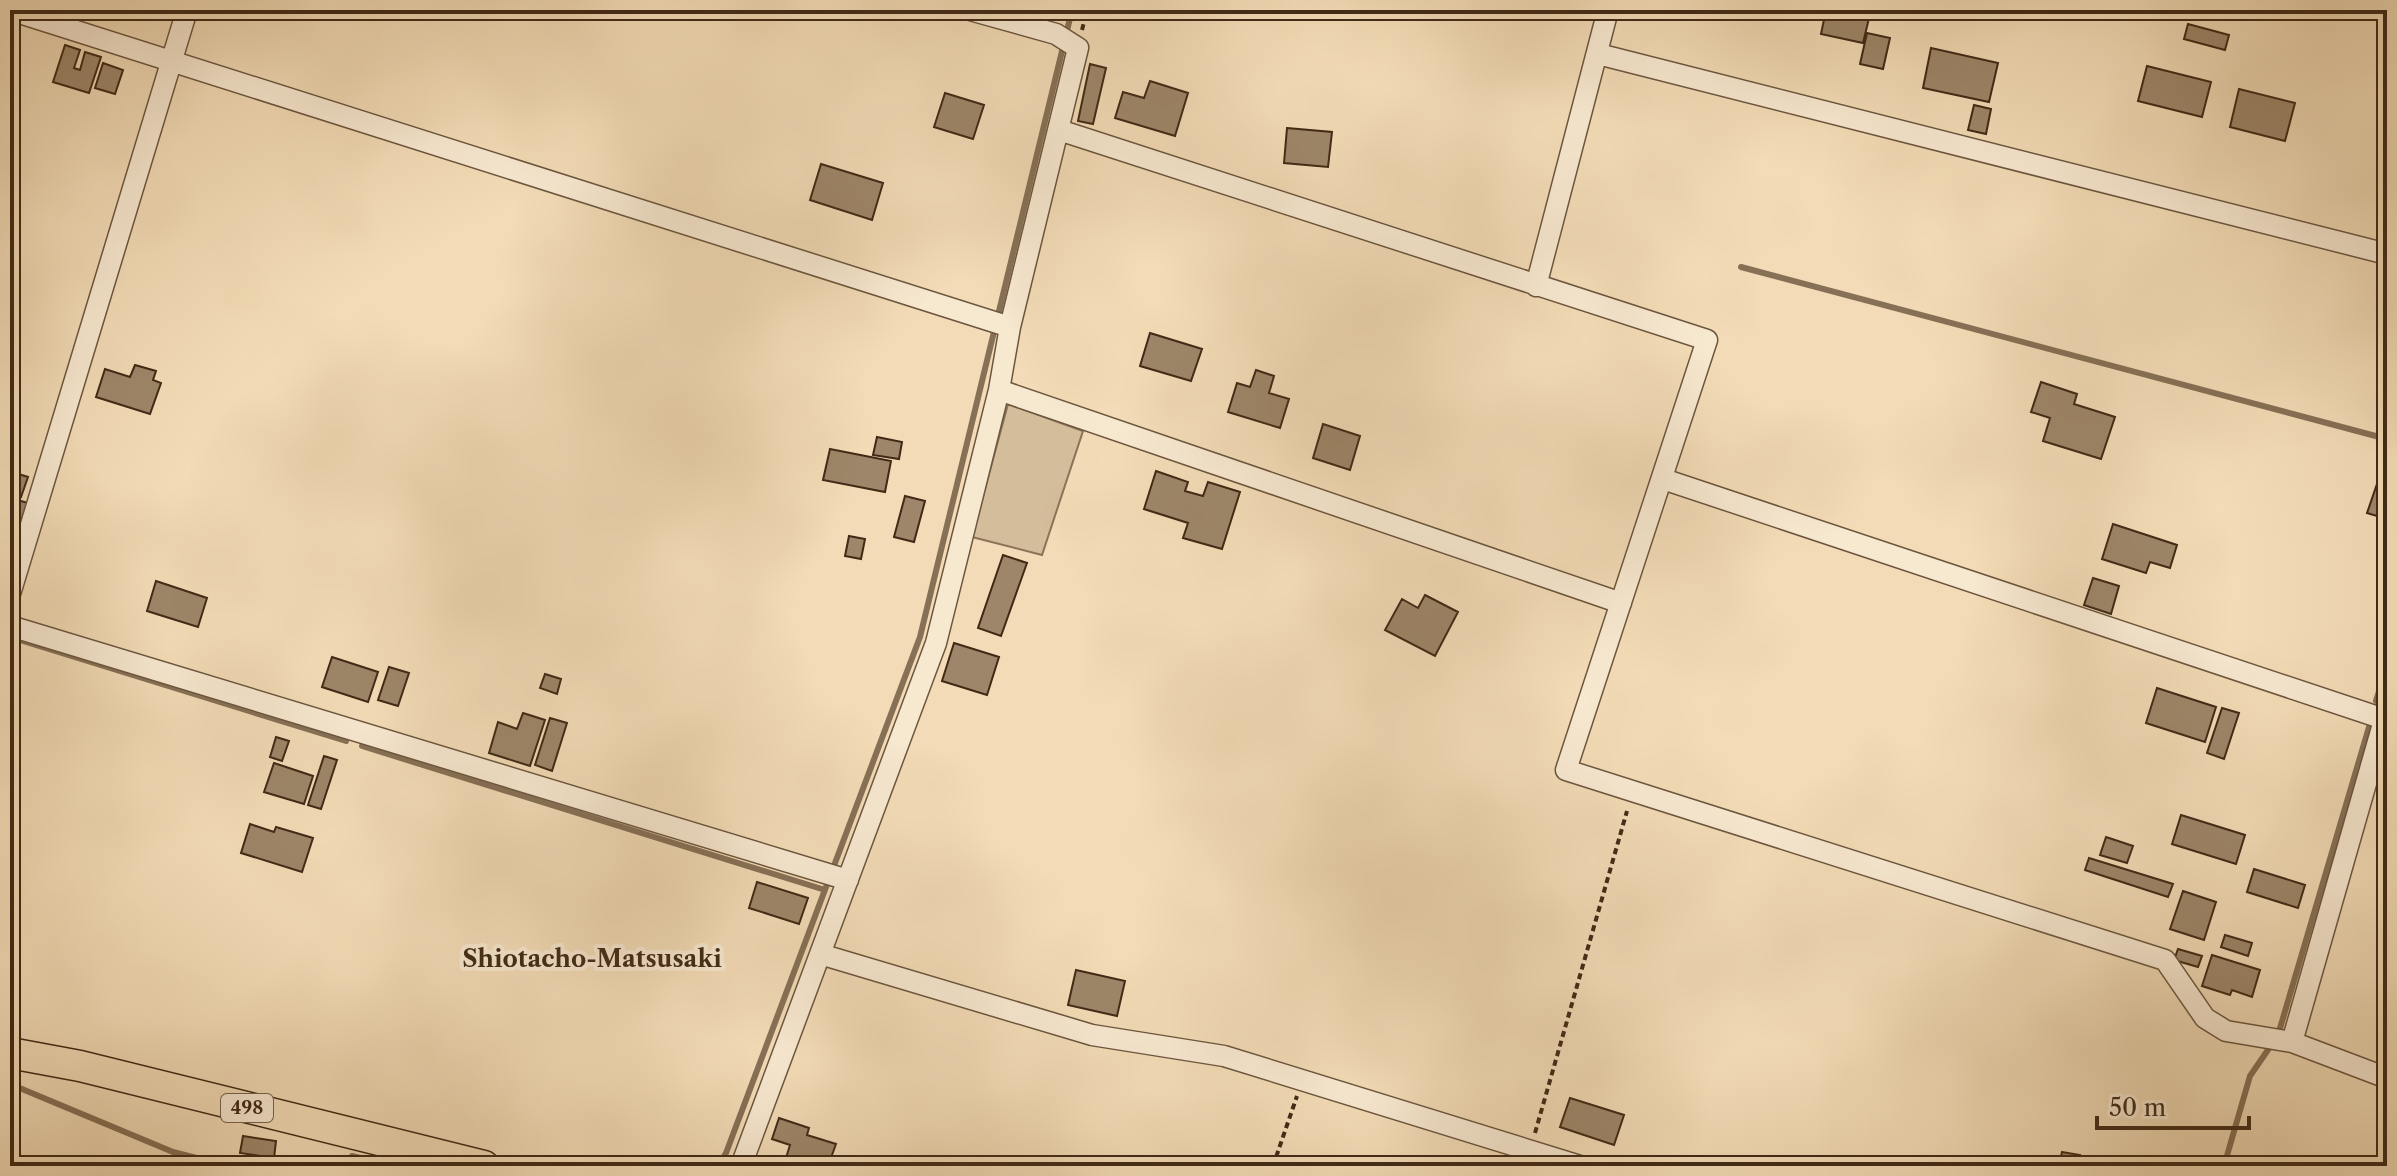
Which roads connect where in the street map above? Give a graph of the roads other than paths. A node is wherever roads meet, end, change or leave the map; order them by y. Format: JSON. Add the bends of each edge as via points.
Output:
{"nodes":[{"id":1,"x":10,"y":10,"type":"edge"},
{"id":2,"x":187,"y":10,"type":"edge"},
{"id":3,"x":970,"y":10,"type":"edge"},
{"id":4,"x":1608,"y":10,"type":"edge"},
{"id":5,"x":1598,"y":54,"type":"junction"},
{"id":6,"x":171,"y":60,"type":"junction"},
{"id":7,"x":1059,"y":130,"type":"junction"},
{"id":8,"x":2387,"y":254,"type":"edge"},
{"id":9,"x":1536,"y":286,"type":"junction"},
{"id":10,"x":1010,"y":327,"type":"junction"},
{"id":11,"x":999,"y":390,"type":"junction"},
{"id":12,"x":1663,"y":479,"type":"junction"},
{"id":13,"x":10,"y":594,"type":"edge"},
{"id":14,"x":1621,"y":603,"type":"junction"},
{"id":15,"x":10,"y":626,"type":"edge"},
{"id":16,"x":2386,"y":714,"type":"edge"},
{"id":17,"x":848,"y":880,"type":"junction"},
{"id":18,"x":820,"y":954,"type":"junction"},
{"id":19,"x":2292,"y":1042,"type":"junction"},
{"id":20,"x":10,"y":1053,"type":"edge"},
{"id":21,"x":2387,"y":1078,"type":"edge"},
{"id":22,"x":484,"y":1166,"type":"edge"},
{"id":23,"x":741,"y":1166,"type":"edge"},
{"id":24,"x":1580,"y":1166,"type":"edge"}],
"edges":[{"from":1,"to":6,"type":"street"},
{"from":2,"to":6,"type":"street"},
{"from":3,"to":7,"type":"street","via":[[1056,34],[1078,48]]},
{"from":4,"to":5,"type":"street"},
{"from":5,"to":8,"type":"street"},
{"from":5,"to":9,"type":"street"},
{"from":6,"to":10,"type":"street"},
{"from":6,"to":13,"type":"street"},
{"from":7,"to":9,"type":"street"},
{"from":7,"to":10,"type":"street"},
{"from":9,"to":12,"type":"street","via":[[1707,340]]},
{"from":10,"to":11,"type":"street"},
{"from":11,"to":14,"type":"street"},
{"from":11,"to":17,"type":"street","via":[[936,643]]},
{"from":12,"to":14,"type":"street"},
{"from":12,"to":16,"type":"street"},
{"from":14,"to":19,"type":"street","via":[[1566,770],[2165,960],[2205,1018],[2226,1031]]},
{"from":15,"to":17,"type":"street"},
{"from":16,"to":19,"type":"street"},
{"from":17,"to":18,"type":"street"},
{"from":18,"to":23,"type":"street"},
{"from":18,"to":24,"type":"street","via":[[1092,1035],[1224,1056]]},
{"from":19,"to":21,"type":"street"},
{"from":20,"to":22,"type":"highway","number":"498"}]}
